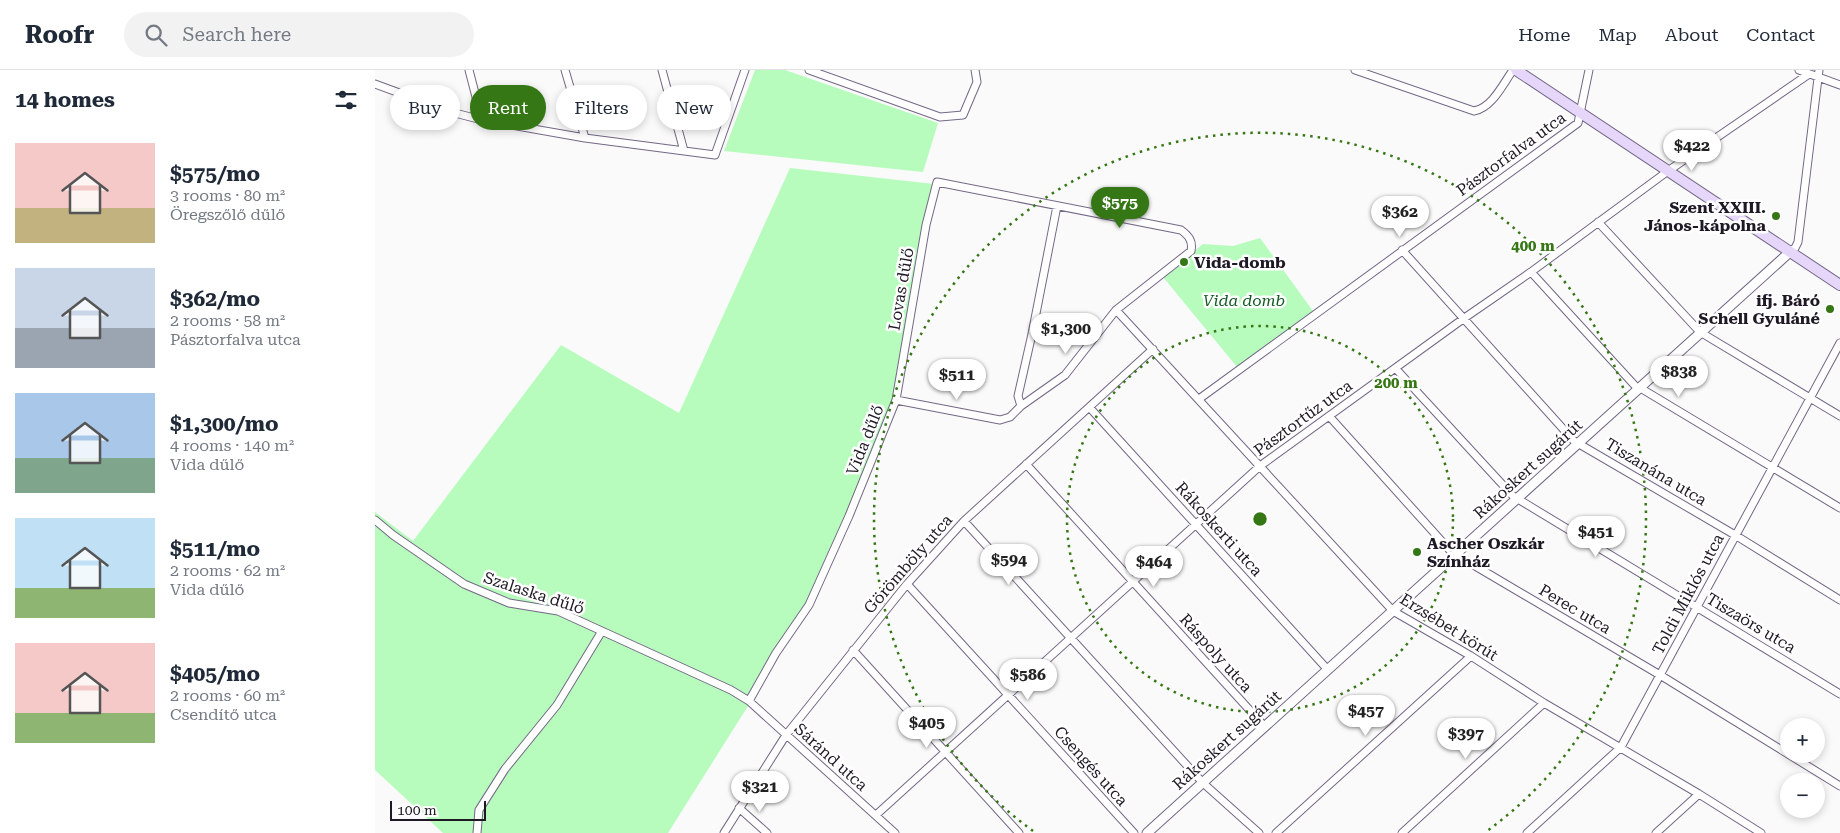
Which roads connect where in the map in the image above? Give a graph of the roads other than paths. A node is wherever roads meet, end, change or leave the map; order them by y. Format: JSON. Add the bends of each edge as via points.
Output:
{"nodes":[{"id":1,"x":469,"y":70,"type":"edge"},
{"id":2,"x":565,"y":70,"type":"edge"},
{"id":3,"x":662,"y":70,"type":"edge"},
{"id":4,"x":745,"y":70,"type":"edge"},
{"id":5,"x":809,"y":70,"type":"edge"},
{"id":6,"x":975,"y":70,"type":"edge"},
{"id":7,"x":1355,"y":70,"type":"edge"},
{"id":8,"x":1515,"y":70,"type":"edge"},
{"id":9,"x":1589,"y":70,"type":"edge"},
{"id":10,"x":1799,"y":70,"type":"edge"},
{"id":11,"x":1809,"y":74,"type":"junction"},
{"id":12,"x":1819,"y":74,"type":"edge"},
{"id":13,"x":375,"y":84,"type":"edge"},
{"id":14,"x":473,"y":85,"type":"edge"},
{"id":15,"x":1840,"y":85,"type":"edge"},
{"id":16,"x":1581,"y":113,"type":"junction"},
{"id":17,"x":470,"y":117,"type":"edge"},
{"id":18,"x":539,"y":130,"type":"edge"},
{"id":19,"x":585,"y":138,"type":"junction"},
{"id":20,"x":684,"y":151,"type":"junction"},
{"id":21,"x":1668,"y":171,"type":"junction"},
{"id":22,"x":1057,"y":206,"type":"junction"},
{"id":23,"x":1598,"y":222,"type":"junction"},
{"id":24,"x":1402,"y":250,"type":"junction"},
{"id":25,"x":1791,"y":251,"type":"junction"},
{"id":26,"x":1531,"y":272,"type":"junction"},
{"id":27,"x":1840,"y":285,"type":"edge"},
{"id":28,"x":1116,"y":310,"type":"junction"},
{"id":29,"x":1463,"y":319,"type":"junction"},
{"id":30,"x":1700,"y":332,"type":"junction"},
{"id":31,"x":1840,"y":343,"type":"edge"},
{"id":32,"x":1153,"y":349,"type":"junction"},
{"id":33,"x":1396,"y":368,"type":"junction"},
{"id":34,"x":1638,"y":388,"type":"junction"},
{"id":35,"x":1199,"y":398,"type":"junction"},
{"id":36,"x":1810,"y":398,"type":"junction"},
{"id":37,"x":896,"y":400,"type":"junction"},
{"id":38,"x":1021,"y":406,"type":"junction"},
{"id":39,"x":1090,"y":408,"type":"junction"},
{"id":40,"x":1329,"y":416,"type":"junction"},
{"id":41,"x":1840,"y":416,"type":"edge"},
{"id":42,"x":1578,"y":443,"type":"junction"},
{"id":43,"x":1026,"y":464,"type":"junction"},
{"id":44,"x":1260,"y":466,"type":"junction"},
{"id":45,"x":1773,"y":467,"type":"junction"},
{"id":46,"x":1517,"y":498,"type":"junction"},
{"id":47,"x":1840,"y":508,"type":"edge"},
{"id":48,"x":375,"y":520,"type":"edge"},
{"id":49,"x":964,"y":521,"type":"junction"},
{"id":50,"x":1195,"y":524,"type":"junction"},
{"id":51,"x":1735,"y":535,"type":"junction"},
{"id":52,"x":1455,"y":556,"type":"junction"},
{"id":53,"x":1133,"y":581,"type":"junction"},
{"id":54,"x":907,"y":584,"type":"junction"},
{"id":55,"x":1840,"y":600,"type":"edge"},
{"id":56,"x":1697,"y":607,"type":"junction"},
{"id":57,"x":1393,"y":611,"type":"junction"},
{"id":58,"x":602,"y":632,"type":"junction"},
{"id":59,"x":1071,"y":637,"type":"junction"},
{"id":60,"x":853,"y":650,"type":"junction"},
{"id":61,"x":1471,"y":656,"type":"junction"},
{"id":62,"x":1328,"y":670,"type":"junction"},
{"id":63,"x":1660,"y":675,"type":"junction"},
{"id":64,"x":1840,"y":694,"type":"edge"},
{"id":65,"x":1007,"y":695,"type":"junction"},
{"id":66,"x":749,"y":701,"type":"junction"},
{"id":67,"x":1544,"y":703,"type":"junction"},
{"id":68,"x":1265,"y":727,"type":"junction"},
{"id":69,"x":786,"y":735,"type":"junction"},
{"id":70,"x":1621,"y":747,"type":"junction"},
{"id":71,"x":945,"y":753,"type":"junction"},
{"id":72,"x":1203,"y":783,"type":"junction"},
{"id":73,"x":1840,"y":786,"type":"edge"},
{"id":74,"x":1699,"y":794,"type":"junction"},
{"id":75,"x":739,"y":808,"type":"junction"},
{"id":76,"x":876,"y":816,"type":"junction"},
{"id":77,"x":477,"y":833,"type":"edge"},
{"id":78,"x":724,"y":833,"type":"edge"},
{"id":79,"x":767,"y":833,"type":"edge"},
{"id":80,"x":895,"y":833,"type":"edge"},
{"id":81,"x":1019,"y":833,"type":"edge"},
{"id":82,"x":1134,"y":833,"type":"edge"},
{"id":83,"x":1147,"y":833,"type":"edge"},
{"id":84,"x":1259,"y":833,"type":"edge"},
{"id":85,"x":1276,"y":833,"type":"edge"},
{"id":86,"x":1402,"y":833,"type":"edge"},
{"id":87,"x":1527,"y":833,"type":"edge"},
{"id":88,"x":1656,"y":833,"type":"edge"},
{"id":89,"x":1761,"y":833,"type":"edge"}],
"edges":[{"from":1,"to":14,"type":"street"},
{"from":2,"to":19,"type":"street"},
{"from":3,"to":20,"type":"street"},
{"from":4,"to":20,"type":"street","via":[[715,155]]},
{"from":5,"to":6,"type":"street","via":[[940,117],[963,115],[977,82]]},
{"from":7,"to":8,"type":"street","via":[[1474,112],[1481,110],[1496,95]]},
{"from":8,"to":16,"type":"main road"},
{"from":9,"to":16,"type":"street","name":"Pásztorfalva utca"},
{"from":10,"to":11,"type":"street"},
{"from":11,"to":12,"type":"street"},
{"from":11,"to":21,"type":"street","name":"Pásztortűz utca"},
{"from":12,"to":15,"type":"street"},
{"from":12,"to":25,"type":"street","name":"Rákoskert sugárút","via":[[1798,242]]},
{"from":13,"to":17,"type":"street"},
{"from":16,"to":21,"type":"main road"},
{"from":16,"to":24,"type":"street","name":"Pásztorfalva utca","via":[[1578,123]]},
{"from":18,"to":19,"type":"street"},
{"from":19,"to":20,"type":"street"},
{"from":21,"to":23,"type":"street","name":"Pásztortűz utca"},
{"from":21,"to":25,"type":"main road"},
{"from":22,"to":28,"type":"street","name":"Vida dűlő","via":[[1181,230],[1191,240],[1191,251]]},
{"from":22,"to":37,"type":"street","name":"Lovas dűlő","via":[[937,182],[926,225]]},
{"from":22,"to":38,"type":"street","via":[[1018,396]]},
{"from":23,"to":26,"type":"street","name":"Pásztortűz utca"},
{"from":23,"to":30,"type":"street"},
{"from":24,"to":29,"type":"street","name":"Tiszanána utca"},
{"from":24,"to":35,"type":"street","name":"Pásztorfalva utca"},
{"from":25,"to":27,"type":"main road"},
{"from":25,"to":30,"type":"street","name":"Rákoskert sugárút"},
{"from":26,"to":29,"type":"street","name":"Pásztortűz utca"},
{"from":26,"to":34,"type":"street"},
{"from":28,"to":32,"type":"street","name":"Erzsébet körút"},
{"from":28,"to":38,"type":"street","name":"Vida dűlő","via":[[1065,375]]},
{"from":29,"to":33,"type":"street","name":"Pásztortűz utca"},
{"from":29,"to":42,"type":"street","name":"Tiszanána utca"},
{"from":30,"to":34,"type":"street","name":"Rákoskert sugárút"},
{"from":30,"to":36,"type":"street"},
{"from":31,"to":36,"type":"street","name":"Toldi Miklós utca"},
{"from":32,"to":35,"type":"street","name":"Erzsébet körút"},
{"from":32,"to":39,"type":"street","name":"Görömböly utca"},
{"from":33,"to":40,"type":"street","name":"Pásztortűz utca"},
{"from":33,"to":46,"type":"street","name":"Tiszaörs utca"},
{"from":34,"to":42,"type":"street","name":"Rákoskert sugárút"},
{"from":34,"to":45,"type":"street"},
{"from":35,"to":44,"type":"street","name":"Erzsébet körút"},
{"from":36,"to":41,"type":"street"},
{"from":36,"to":45,"type":"street","name":"Toldi Miklós utca"},
{"from":37,"to":38,"type":"street","name":"Vida dűlő","via":[[1000,420],[1010,417]]},
{"from":37,"to":66,"type":"street","name":"Vida dűlő","via":[[809,605],[776,653]]},
{"from":39,"to":43,"type":"street","name":"Görömböly utca"},
{"from":39,"to":50,"type":"street","name":"Rákoskerti utca"},
{"from":40,"to":44,"type":"street","name":"Pásztortűz utca"},
{"from":40,"to":52,"type":"street","name":"Perec utca"},
{"from":42,"to":46,"type":"street","name":"Rákoskert sugárút"},
{"from":42,"to":51,"type":"street","name":"Tiszanána utca"},
{"from":43,"to":49,"type":"street","name":"Görömböly utca"},
{"from":43,"to":53,"type":"street","name":"Ráspoly utca"},
{"from":44,"to":50,"type":"street","name":"Pásztortűz utca"},
{"from":44,"to":57,"type":"street","name":"Erzsébet körút"},
{"from":45,"to":47,"type":"street"},
{"from":45,"to":51,"type":"street","name":"Toldi Miklós utca"},
{"from":46,"to":52,"type":"street","name":"Rákoskert sugárút"},
{"from":46,"to":56,"type":"street","name":"Tiszaörs utca"},
{"from":48,"to":58,"type":"street","name":"Szalaska dűlő","via":[[464,584],[509,603],[558,611]]},
{"from":49,"to":54,"type":"street","name":"Görömböly utca"},
{"from":49,"to":59,"type":"street"},
{"from":50,"to":53,"type":"street","name":"Pásztortűz utca"},
{"from":50,"to":62,"type":"street","name":"Rákoskerti utca"},
{"from":51,"to":55,"type":"street","name":"Tiszanána utca"},
{"from":51,"to":56,"type":"street","name":"Toldi Miklós utca"},
{"from":52,"to":57,"type":"street","name":"Rákoskert sugárút"},
{"from":52,"to":63,"type":"street","name":"Perec utca"},
{"from":53,"to":59,"type":"street","name":"Pásztortűz utca"},
{"from":53,"to":68,"type":"street","name":"Ráspoly utca"},
{"from":54,"to":60,"type":"street","name":"Görömböly utca"},
{"from":54,"to":65,"type":"street","name":"Csengés utca"},
{"from":56,"to":63,"type":"street","name":"Toldi Miklós utca"},
{"from":56,"to":64,"type":"street","name":"Tiszaörs utca"},
{"from":57,"to":61,"type":"street","name":"Erzsébet körút"},
{"from":57,"to":62,"type":"street","name":"Rákoskert sugárút"},
{"from":58,"to":66,"type":"street","name":"Szalaska dűlő"},
{"from":58,"to":77,"type":"street","via":[[557,705],[505,770],[479,810]]},
{"from":59,"to":65,"type":"street","name":"Pásztortűz utca"},
{"from":59,"to":72,"type":"street"},
{"from":60,"to":69,"type":"street","name":"Görömböly utca"},
{"from":60,"to":71,"type":"street"},
{"from":61,"to":67,"type":"street","name":"Erzsébet körút"},
{"from":61,"to":85,"type":"street"},
{"from":62,"to":68,"type":"street","name":"Rákoskert sugárút"},
{"from":63,"to":70,"type":"street","name":"Toldi Miklós utca"},
{"from":63,"to":73,"type":"street","name":"Perec utca"},
{"from":65,"to":71,"type":"street","name":"Pásztortűz utca"},
{"from":65,"to":82,"type":"street","name":"Csengés utca"},
{"from":66,"to":69,"type":"street","name":"Sáránd utca"},
{"from":67,"to":70,"type":"street","name":"Erzsébet körút"},
{"from":67,"to":86,"type":"street"},
{"from":68,"to":72,"type":"street","name":"Rákoskert sugárút"},
{"from":69,"to":75,"type":"street","name":"Görömböly utca"},
{"from":69,"to":76,"type":"street","name":"Sáránd utca"},
{"from":70,"to":74,"type":"street","name":"Erzsébet körút"},
{"from":70,"to":87,"type":"street","name":"Toldi Miklós utca"},
{"from":71,"to":76,"type":"street","name":"Pásztortűz utca"},
{"from":71,"to":81,"type":"street"},
{"from":72,"to":83,"type":"street","name":"Rákoskert sugárút"},
{"from":72,"to":84,"type":"street"},
{"from":74,"to":88,"type":"street"},
{"from":74,"to":89,"type":"street","name":"Erzsébet körút"},
{"from":75,"to":78,"type":"street","name":"Görömböly utca"},
{"from":75,"to":79,"type":"street"},
{"from":76,"to":80,"type":"street","name":"Sáránd utca"}]}
